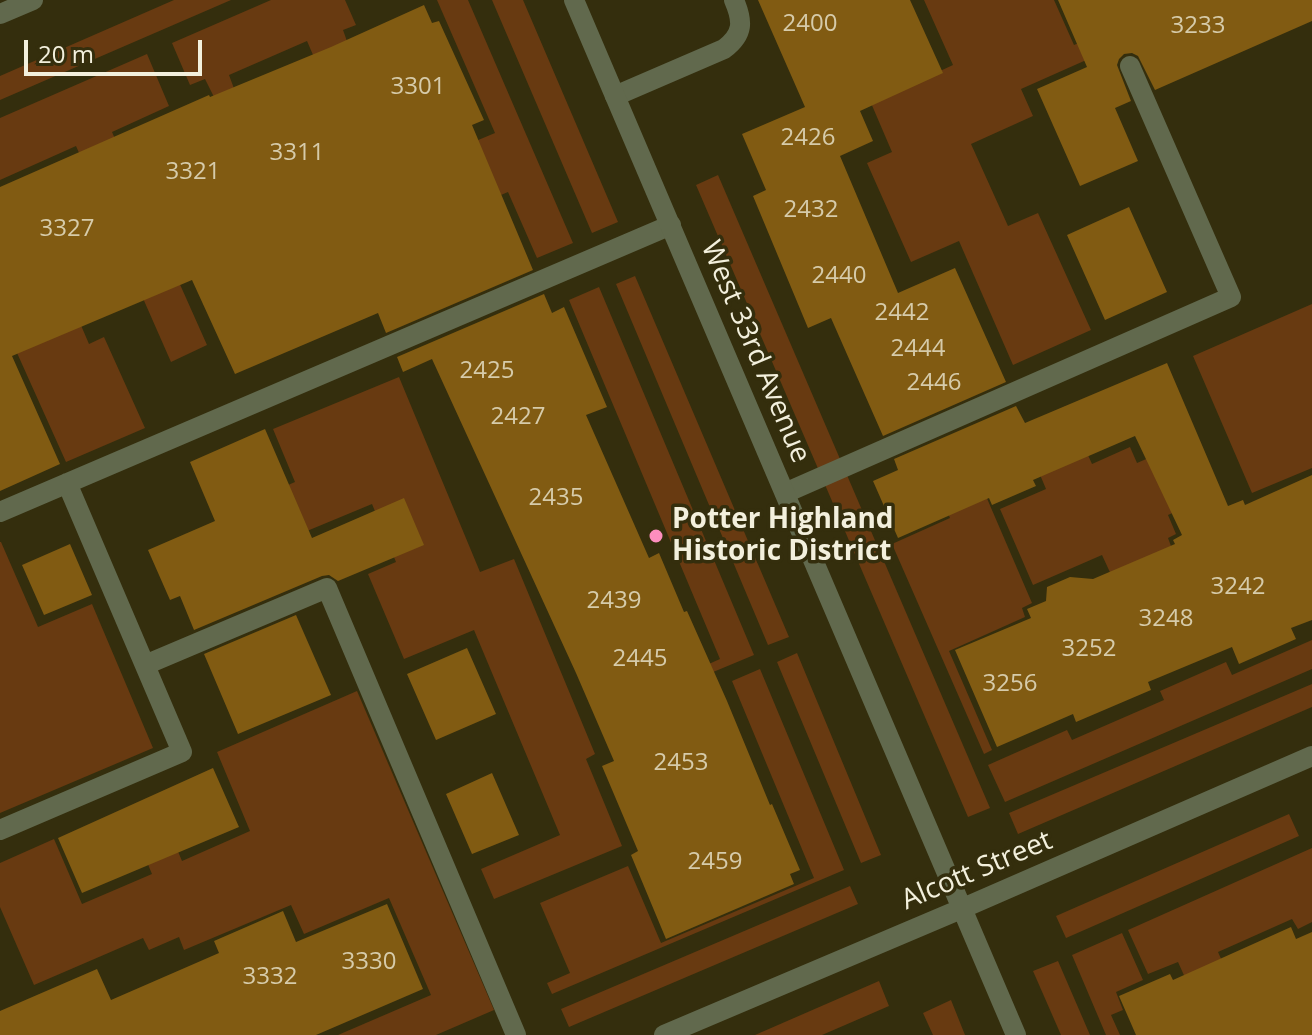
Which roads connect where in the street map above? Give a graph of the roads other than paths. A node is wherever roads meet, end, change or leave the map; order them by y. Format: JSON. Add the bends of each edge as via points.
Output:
{"nodes":[{"id":1,"x":33,"y":0,"type":"edge"},
{"id":2,"x":574,"y":0,"type":"edge"},
{"id":3,"x":734,"y":0,"type":"edge"},
{"id":4,"x":0,"y":14,"type":"edge"},
{"id":5,"x":1130,"y":66,"type":"dead end"},
{"id":6,"x":615,"y":96,"type":"junction"},
{"id":7,"x":671,"y":225,"type":"junction"},
{"id":8,"x":67,"y":483,"type":"junction"},
{"id":9,"x":785,"y":493,"type":"junction"},
{"id":10,"x":0,"y":512,"type":"edge"},
{"id":11,"x":145,"y":665,"type":"junction"},
{"id":12,"x":1312,"y":756,"type":"edge"},
{"id":13,"x":0,"y":830,"type":"edge"},
{"id":14,"x":961,"y":909,"type":"junction"},
{"id":15,"x":516,"y":1035,"type":"edge"},
{"id":16,"x":664,"y":1035,"type":"edge"},
{"id":17,"x":1016,"y":1035,"type":"edge"}],
"edges":[{"from":1,"to":4,"type":"street"},
{"from":2,"to":6,"type":"street","name":"West 33rd Avenue"},
{"from":3,"to":6,"type":"street","via":[[741,15],[732,43]]},
{"from":5,"to":9,"type":"street","via":[[1231,297]]},
{"from":6,"to":7,"type":"street","name":"West 33rd Avenue"},
{"from":7,"to":8,"type":"street"},
{"from":7,"to":9,"type":"street","name":"West 33rd Avenue"},
{"from":8,"to":10,"type":"street"},
{"from":8,"to":11,"type":"street"},
{"from":9,"to":14,"type":"street","name":"West 33rd Avenue"},
{"from":11,"to":13,"type":"street","via":[[182,752]]},
{"from":11,"to":15,"type":"street","via":[[327,588]]},
{"from":12,"to":14,"type":"street","name":"Alcott Street"},
{"from":14,"to":16,"type":"street","name":"Alcott Street"},
{"from":14,"to":17,"type":"street","name":"West 33rd Avenue"}]}
